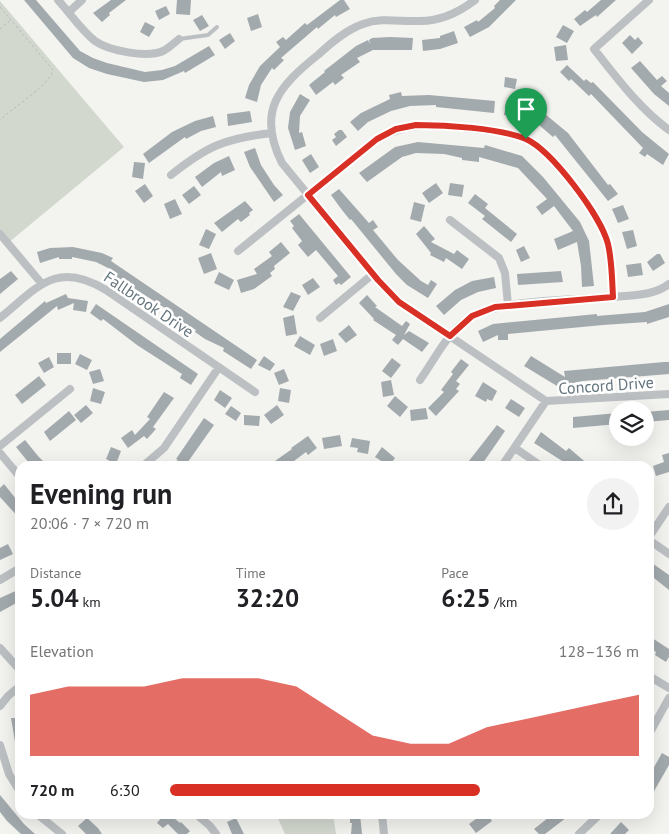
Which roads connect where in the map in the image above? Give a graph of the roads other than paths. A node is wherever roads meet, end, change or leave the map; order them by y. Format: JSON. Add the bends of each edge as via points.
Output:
{"nodes":[{"id":1,"x":58,"y":0,"type":"edge"},
{"id":2,"x":82,"y":0,"type":"edge"},
{"id":3,"x":475,"y":0,"type":"edge"},
{"id":4,"x":649,"y":0,"type":"edge"},
{"id":5,"x":69,"y":12,"type":"junction"},
{"id":6,"x":217,"y":27,"type":"dead end"},
{"id":7,"x":179,"y":39,"type":"joint"},
{"id":8,"x":669,"y":130,"type":"edge"},
{"id":9,"x":272,"y":133,"type":"junction"},
{"id":10,"x":171,"y":175,"type":"dead end"},
{"id":11,"x":308,"y":195,"type":"junction"},
{"id":12,"x":450,"y":220,"type":"dead end"},
{"id":13,"x":0,"y":234,"type":"edge"},
{"id":14,"x":238,"y":251,"type":"dead end"},
{"id":15,"x":373,"y":274,"type":"junction"},
{"id":16,"x":42,"y":284,"type":"junction"},
{"id":17,"x":669,"y":284,"type":"edge"},
{"id":18,"x":613,"y":297,"type":"junction"},
{"id":19,"x":508,"y":305,"type":"junction"},
{"id":20,"x":0,"y":318,"type":"edge"},
{"id":21,"x":320,"y":318,"type":"dead end"},
{"id":22,"x":450,"y":336,"type":"junction"},
{"id":23,"x":219,"y":367,"type":"junction"},
{"id":24,"x":420,"y":380,"type":"dead end"},
{"id":25,"x":70,"y":389,"type":"dead end"},
{"id":26,"x":255,"y":392,"type":"dead end"},
{"id":27,"x":669,"y":394,"type":"edge"},
{"id":28,"x":546,"y":401,"type":"junction"},
{"id":29,"x":0,"y":446,"type":"edge"},
{"id":30,"x":515,"y":448,"type":"junction"},
{"id":31,"x":0,"y":453,"type":"edge"},
{"id":32,"x":149,"y":461,"type":"edge"},
{"id":33,"x":506,"y":461,"type":"edge"},
{"id":34,"x":534,"y":461,"type":"edge"},
{"id":35,"x":15,"y":471,"type":"edge"},
{"id":36,"x":669,"y":507,"type":"edge"},
{"id":37,"x":654,"y":531,"type":"edge"},
{"id":38,"x":654,"y":543,"type":"edge"},
{"id":39,"x":669,"y":554,"type":"edge"},
{"id":40,"x":15,"y":571,"type":"edge"},
{"id":41,"x":0,"y":580,"type":"edge"},
{"id":42,"x":0,"y":648,"type":"edge"},
{"id":43,"x":15,"y":664,"type":"edge"},
{"id":44,"x":654,"y":679,"type":"edge"},
{"id":45,"x":669,"y":688,"type":"edge"},
{"id":46,"x":15,"y":691,"type":"edge"},
{"id":47,"x":669,"y":698,"type":"edge"},
{"id":48,"x":0,"y":706,"type":"edge"},
{"id":49,"x":654,"y":725,"type":"edge"},
{"id":50,"x":0,"y":745,"type":"edge"},
{"id":51,"x":15,"y":784,"type":"edge"},
{"id":52,"x":43,"y":819,"type":"edge"},
{"id":53,"x":202,"y":819,"type":"edge"},
{"id":54,"x":382,"y":819,"type":"edge"},
{"id":55,"x":595,"y":819,"type":"edge"},
{"id":56,"x":62,"y":834,"type":"edge"},
{"id":57,"x":216,"y":834,"type":"edge"},
{"id":58,"x":384,"y":834,"type":"edge"},
{"id":59,"x":579,"y":834,"type":"edge"}],
"edges":[{"from":1,"to":5,"type":"street"},
{"from":2,"to":5,"type":"street"},
{"from":3,"to":9,"type":"street","name":"Concord Drive","via":[[454,14],[437,20],[376,20],[347,32],[285,84],[273,107]]},
{"from":4,"to":8,"type":"street","via":[[594,49],[626,90]]},
{"from":5,"to":7,"type":"street","via":[[96,42],[119,50],[157,53]]},
{"from":6,"to":7,"type":"lane","via":[[208,35]]},
{"from":9,"to":10,"type":"street","via":[[216,144]]},
{"from":9,"to":11,"type":"street","name":"Concord Drive","via":[[282,163]]},
{"from":11,"to":14,"type":"street"},
{"from":11,"to":15,"type":"street","name":"Concord Drive"},
{"from":11,"to":18,"type":"street","via":[[377,139],[396,129],[430,125],[526,139],[548,155],[598,219],[608,243]]},
{"from":12,"to":19,"type":"street","via":[[499,258],[505,273]]},
{"from":13,"to":16,"type":"street"},
{"from":15,"to":21,"type":"street"},
{"from":15,"to":22,"type":"street","name":"Concord Drive","via":[[399,302]]},
{"from":16,"to":20,"type":"street","name":"Fallbrook Drive"},
{"from":16,"to":23,"type":"street","name":"Fallbrook Drive","via":[[60,276],[90,280]]},
{"from":17,"to":18,"type":"street","via":[[647,294]]},
{"from":18,"to":19,"type":"street"},
{"from":19,"to":22,"type":"street","via":[[472,316]]},
{"from":22,"to":24,"type":"street"},
{"from":22,"to":28,"type":"street","name":"Concord Drive"},
{"from":23,"to":26,"type":"street","name":"Fallbrook Drive"},
{"from":23,"to":32,"type":"street","via":[[164,448]]},
{"from":25,"to":29,"type":"street"},
{"from":27,"to":28,"type":"street","name":"Concord Drive"},
{"from":28,"to":30,"type":"street"},
{"from":30,"to":33,"type":"street"},
{"from":30,"to":34,"type":"street"},
{"from":31,"to":35,"type":"street"},
{"from":36,"to":37,"type":"street"},
{"from":38,"to":39,"type":"street"},
{"from":40,"to":41,"type":"street"},
{"from":42,"to":43,"type":"street"},
{"from":44,"to":45,"type":"street"},
{"from":46,"to":48,"type":"street"},
{"from":47,"to":49,"type":"street"},
{"from":50,"to":51,"type":"street"},
{"from":52,"to":56,"type":"street"},
{"from":53,"to":57,"type":"street"},
{"from":54,"to":58,"type":"street"},
{"from":55,"to":59,"type":"street"}]}
